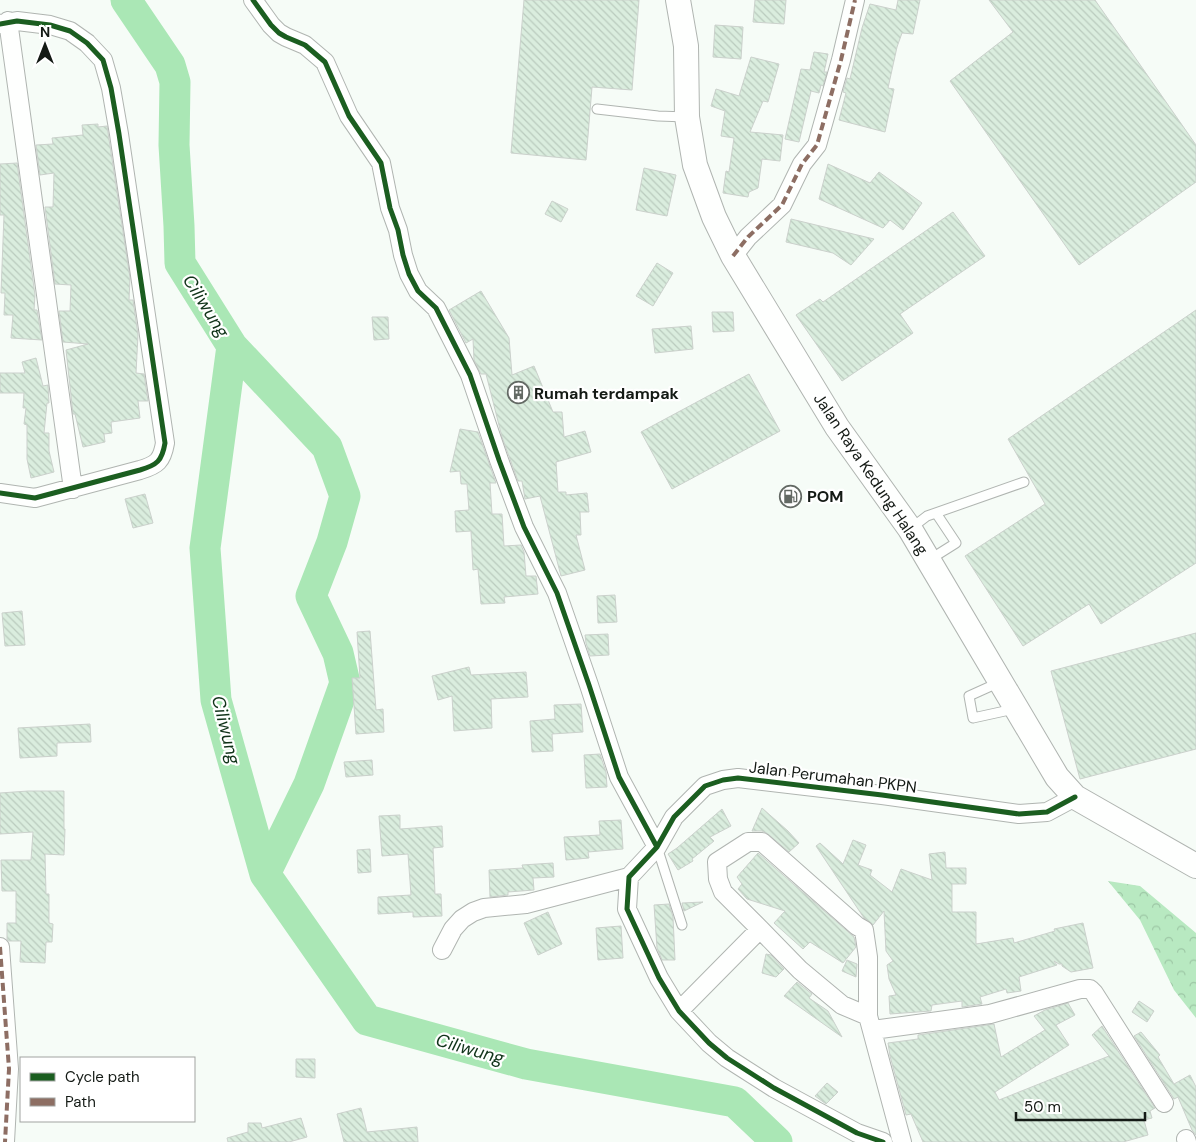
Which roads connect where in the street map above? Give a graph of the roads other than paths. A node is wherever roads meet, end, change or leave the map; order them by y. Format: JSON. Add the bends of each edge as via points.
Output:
{"nodes":[{"id":1,"x":253,"y":0,"type":"edge"},
{"id":2,"x":678,"y":0,"type":"edge"},
{"id":3,"x":856,"y":0,"type":"edge"},
{"id":4,"x":4,"y":22,"type":"edge"},
{"id":5,"x":597,"y":109,"type":"dead end"},
{"id":6,"x":687,"y":117,"type":"junction"},
{"id":7,"x":733,"y":256,"type":"junction"},
{"id":8,"x":1024,"y":482,"type":"dead end"},
{"id":9,"x":73,"y":489,"type":"junction"},
{"id":10,"x":0,"y":493,"type":"edge"},
{"id":11,"x":936,"y":513,"type":"junction"},
{"id":12,"x":910,"y":529,"type":"junction"},
{"id":13,"x":929,"y":560,"type":"junction"},
{"id":14,"x":1001,"y":682,"type":"junction"},
{"id":15,"x":1016,"y":708,"type":"junction"},
{"id":16,"x":1075,"y":797,"type":"junction"},
{"id":17,"x":657,"y":847,"type":"junction"},
{"id":18,"x":1196,"y":866,"type":"edge"},
{"id":19,"x":629,"y":877,"type":"junction"},
{"id":20,"x":682,"y":925,"type":"dead end"},
{"id":21,"x":760,"y":929,"type":"junction"},
{"id":22,"x":0,"y":948,"type":"edge"},
{"id":23,"x":442,"y":950,"type":"dead end"},
{"id":24,"x":679,"y":1011,"type":"junction"},
{"id":25,"x":871,"y":1023,"type":"junction"},
{"id":26,"x":1164,"y":1103,"type":"dead end"},
{"id":27,"x":5,"y":1142,"type":"edge"},
{"id":28,"x":883,"y":1142,"type":"edge"},
{"id":29,"x":902,"y":1142,"type":"edge"}],
"edges":[{"from":1,"to":17,"type":"street","via":[[279,32],[305,45],[324,62],[349,116],[381,163],[409,274],[418,291],[436,308],[470,375],[524,527],[557,593],[619,777]]},
{"from":2,"to":6,"type":"main road","name":"Jalan Raya Kedung Halang","via":[[686,46]]},
{"from":3,"to":7,"type":"street","via":[[817,145],[802,164],[782,205]]},
{"from":4,"to":9,"type":"street"},
{"from":4,"to":9,"type":"street","via":[[50,25],[70,31],[103,60],[119,134],[164,436],[163,454],[155,466]]},
{"from":5,"to":6,"type":"lane"},
{"from":6,"to":7,"type":"main road","name":"Jalan Raya Kedung Halang","via":[[695,165],[714,217]]},
{"from":7,"to":12,"type":"main road","name":"Jalan Raya Kedung Halang","via":[[837,427]]},
{"from":8,"to":11,"type":"lane"},
{"from":9,"to":10,"type":"street","via":[[35,498]]},
{"from":11,"to":12,"type":"lane"},
{"from":11,"to":13,"type":"lane","via":[[956,543]]},
{"from":12,"to":13,"type":"main road","name":"Jalan Raya Kedung Halang"},
{"from":13,"to":14,"type":"main road","name":"Jalan Raya Kedung Halang"},
{"from":14,"to":15,"type":"main road","name":"Jalan Raya Kedung Halang"},
{"from":14,"to":15,"type":"lane","via":[[969,696],[973,718]]},
{"from":15,"to":16,"type":"main road","name":"Jalan Raya Kedung Halang","via":[[1056,777]]},
{"from":16,"to":17,"type":"street","name":"Jalan Perumahan PKPN","via":[[1047,812],[1019,814],[738,778],[705,786],[674,817]]},
{"from":16,"to":18,"type":"main road","name":"Jalan Raya Kedung Halang"},
{"from":17,"to":19,"type":"street","name":"Jalan Perumahan PKPN"},
{"from":17,"to":20,"type":"lane"},
{"from":19,"to":23,"type":"street","via":[[526,904],[473,912],[453,929]]},
{"from":19,"to":24,"type":"street","via":[[627,909],[659,978]]},
{"from":21,"to":24,"type":"street"},
{"from":21,"to":25,"type":"street","via":[[800,970],[842,1005]]},
{"from":21,"to":25,"type":"street","via":[[723,892],[717,862],[748,842],[756,841],[762,842],[864,930]]},
{"from":22,"to":27,"type":"street","via":[[9,1068]]},
{"from":24,"to":28,"type":"street","via":[[708,1043],[727,1058],[826,1116]]},
{"from":25,"to":26,"type":"street","via":[[990,1014],[1086,988],[1094,993]]},
{"from":25,"to":29,"type":"street"}]}
